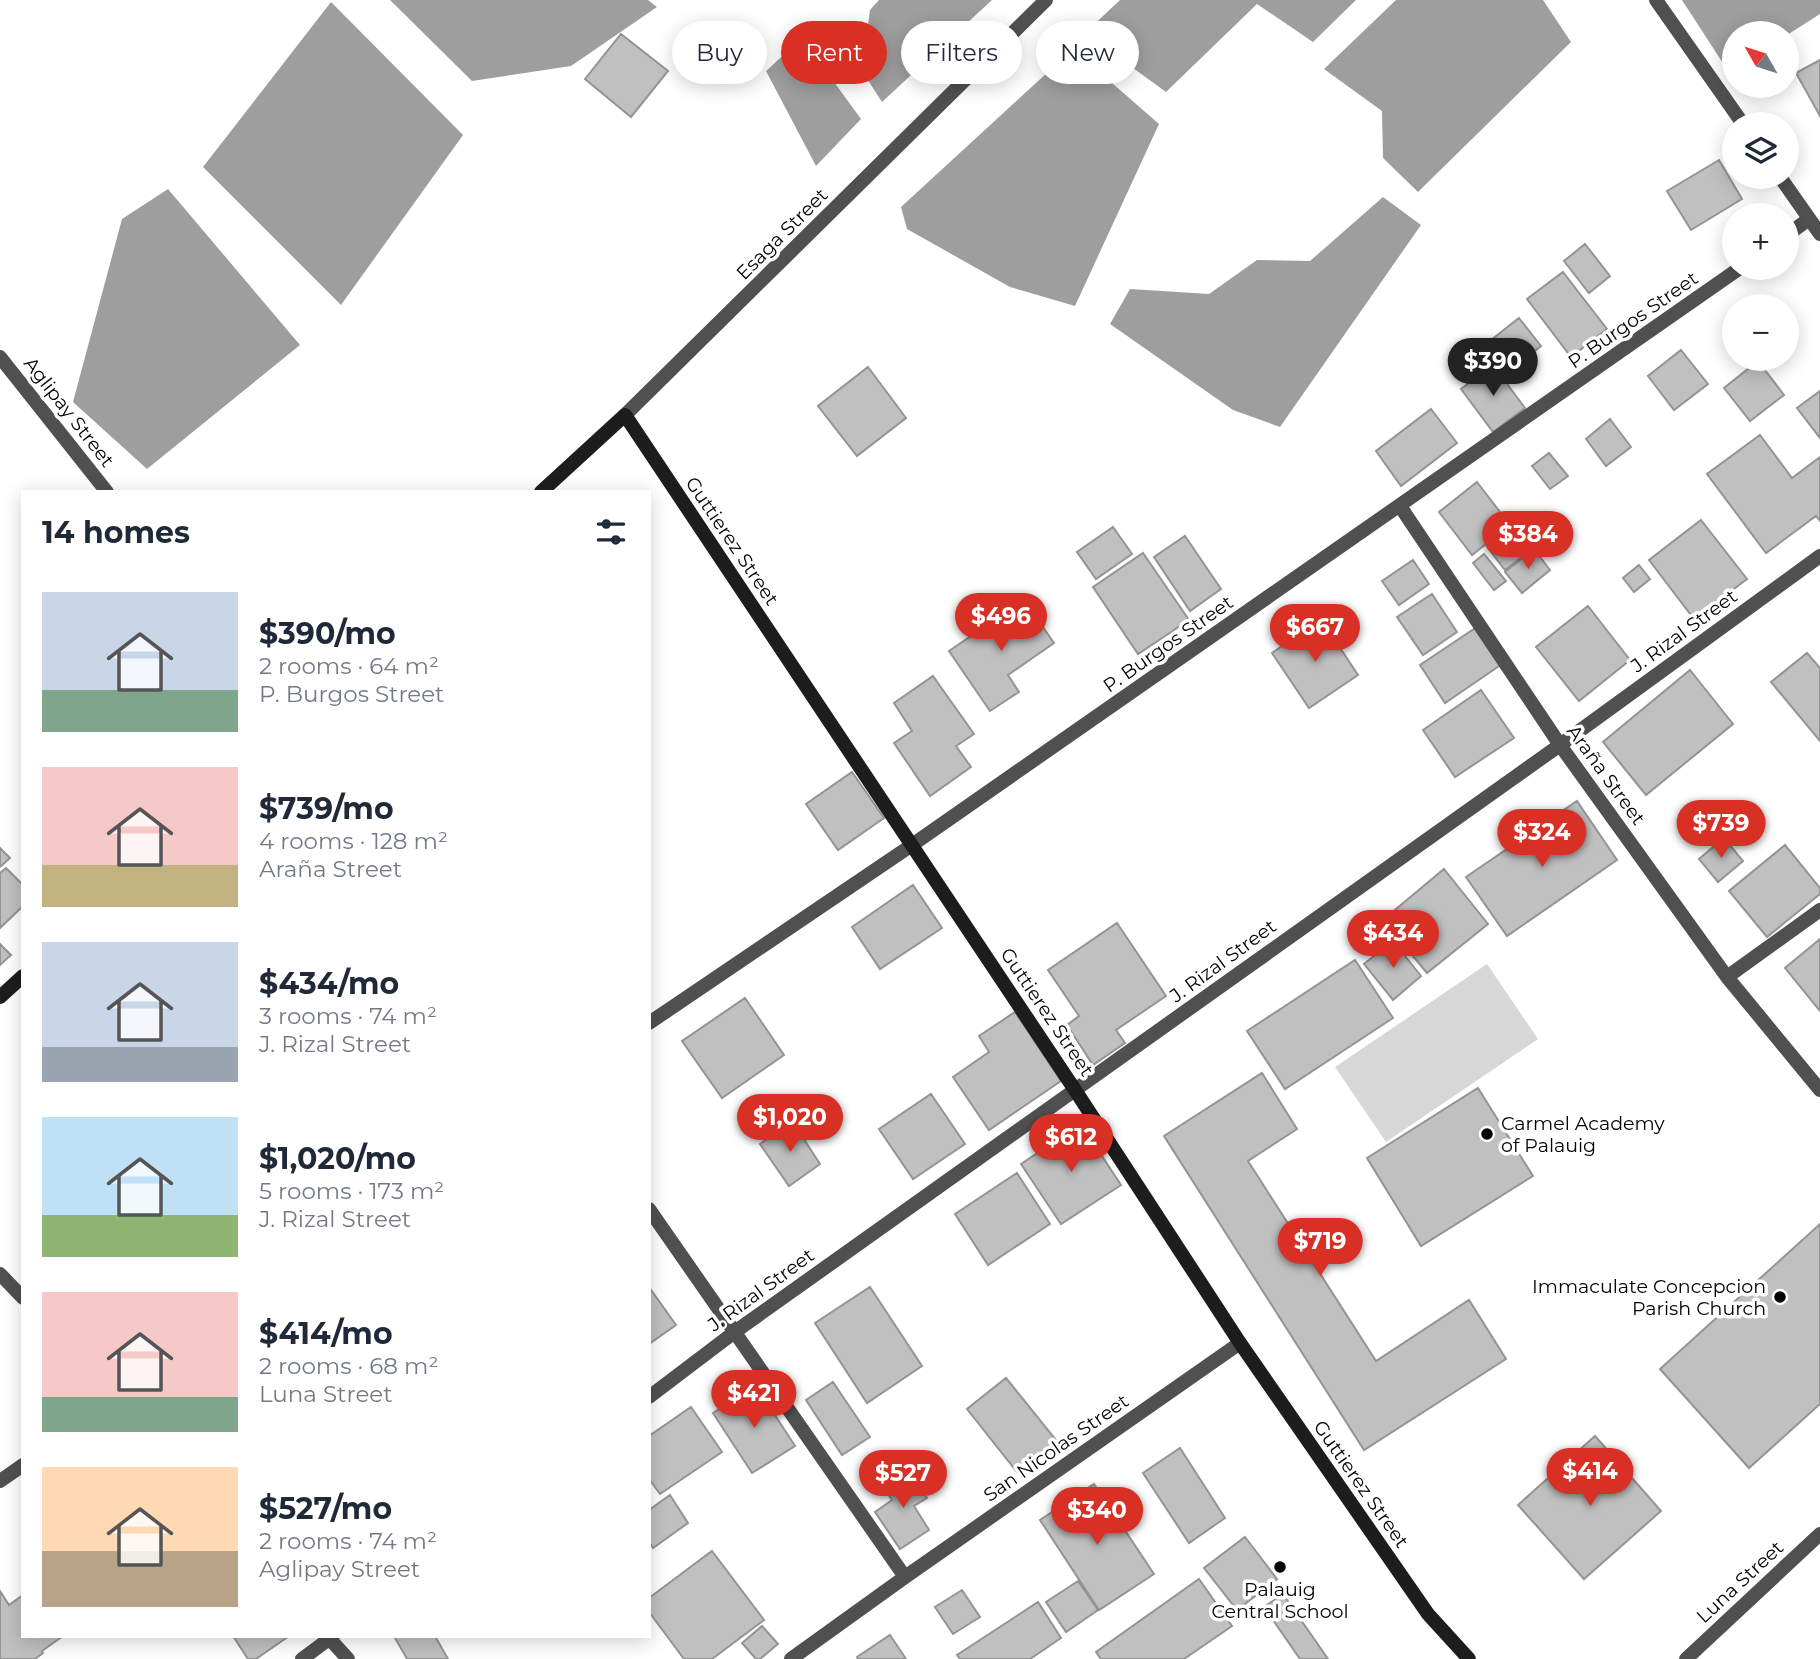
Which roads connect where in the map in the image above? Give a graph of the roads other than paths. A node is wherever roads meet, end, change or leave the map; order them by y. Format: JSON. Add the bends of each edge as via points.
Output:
{"nodes":[{"id":1,"x":1046,"y":0,"type":"edge"},
{"id":2,"x":1656,"y":0,"type":"edge"},
{"id":3,"x":1735,"y":112,"type":"edge"},
{"id":4,"x":1788,"y":189,"type":"edge"},
{"id":5,"x":1809,"y":219,"type":"junction"},
{"id":6,"x":1799,"y":226,"type":"edge"},
{"id":7,"x":1820,"y":234,"type":"edge"},
{"id":8,"x":1723,"y":280,"type":"edge"},
{"id":9,"x":0,"y":357,"type":"edge"},
{"id":10,"x":625,"y":415,"type":"junction"},
{"id":11,"x":105,"y":490,"type":"edge"},
{"id":12,"x":543,"y":490,"type":"edge"},
{"id":13,"x":1400,"y":506,"type":"junction"},
{"id":14,"x":1820,"y":556,"type":"edge"},
{"id":15,"x":1560,"y":745,"type":"junction"},
{"id":16,"x":912,"y":845,"type":"junction"},
{"id":17,"x":1820,"y":909,"type":"edge"},
{"id":18,"x":1727,"y":977,"type":"junction"},
{"id":19,"x":21,"y":978,"type":"edge"},
{"id":20,"x":0,"y":998,"type":"edge"},
{"id":21,"x":651,"y":1023,"type":"edge"},
{"id":22,"x":1075,"y":1090,"type":"junction"},
{"id":23,"x":1820,"y":1090,"type":"edge"},
{"id":24,"x":651,"y":1212,"type":"edge"},
{"id":25,"x":0,"y":1274,"type":"edge"},
{"id":26,"x":21,"y":1296,"type":"edge"},
{"id":27,"x":736,"y":1331,"type":"junction"},
{"id":28,"x":1240,"y":1343,"type":"junction"},
{"id":29,"x":651,"y":1395,"type":"edge"},
{"id":30,"x":21,"y":1466,"type":"edge"},
{"id":31,"x":0,"y":1481,"type":"edge"},
{"id":32,"x":1820,"y":1534,"type":"edge"},
{"id":33,"x":905,"y":1577,"type":"junction"},
{"id":34,"x":329,"y":1638,"type":"edge"},
{"id":35,"x":331,"y":1638,"type":"edge"},
{"id":36,"x":302,"y":1659,"type":"edge"},
{"id":37,"x":348,"y":1659,"type":"edge"},
{"id":38,"x":792,"y":1659,"type":"edge"},
{"id":39,"x":1469,"y":1659,"type":"edge"},
{"id":40,"x":1686,"y":1659,"type":"edge"}],
"edges":[{"from":1,"to":10,"type":"street","name":"Esaga Street"},
{"from":2,"to":3,"type":"street"},
{"from":4,"to":5,"type":"street"},
{"from":5,"to":6,"type":"street"},
{"from":5,"to":7,"type":"street"},
{"from":8,"to":13,"type":"street","name":"P. Burgos Street"},
{"from":9,"to":11,"type":"street","name":"Aglipay Street"},
{"from":10,"to":12,"type":"street","name":"Esaga Street"},
{"from":10,"to":16,"type":"street","name":"Guttierez Street"},
{"from":13,"to":15,"type":"street","name":"Araña Street"},
{"from":13,"to":16,"type":"street","name":"P. Burgos Street"},
{"from":14,"to":15,"type":"street","name":"J. Rizal Street"},
{"from":15,"to":18,"type":"street","name":"Araña Street"},
{"from":15,"to":22,"type":"street","name":"J. Rizal Street"},
{"from":16,"to":21,"type":"street","name":"P. Burgos Street"},
{"from":16,"to":22,"type":"street","name":"Guttierez Street"},
{"from":17,"to":18,"type":"street"},
{"from":18,"to":23,"type":"street","name":"Araña Street"},
{"from":19,"to":20,"type":"street"},
{"from":22,"to":27,"type":"street","name":"J. Rizal Street"},
{"from":22,"to":28,"type":"street","name":"Guttierez Street"},
{"from":24,"to":27,"type":"street"},
{"from":25,"to":26,"type":"street"},
{"from":27,"to":29,"type":"street","name":"J. Rizal Street"},
{"from":27,"to":33,"type":"street"},
{"from":28,"to":33,"type":"street","name":"San Nicolas Street"},
{"from":28,"to":39,"type":"street","name":"Guttierez Street","via":[[1428,1614]]},
{"from":30,"to":31,"type":"street"},
{"from":32,"to":40,"type":"street","name":"Luna Street"},
{"from":33,"to":38,"type":"street","name":"San Nicolas Street"},
{"from":34,"to":36,"type":"street"},
{"from":35,"to":37,"type":"street"}]}
